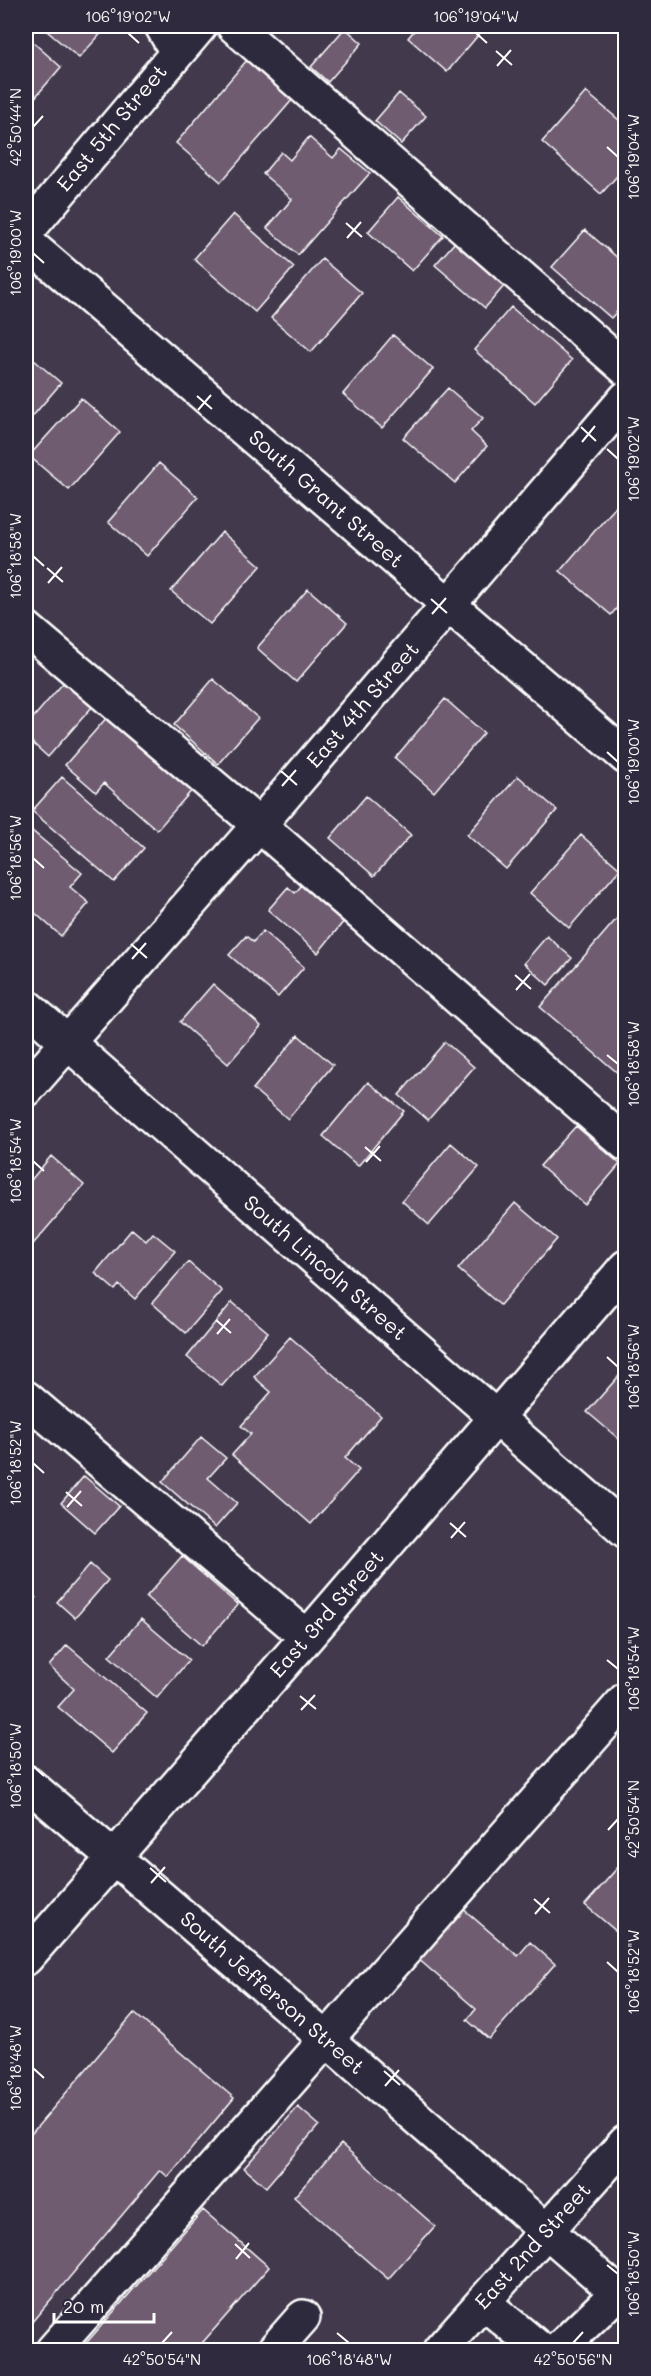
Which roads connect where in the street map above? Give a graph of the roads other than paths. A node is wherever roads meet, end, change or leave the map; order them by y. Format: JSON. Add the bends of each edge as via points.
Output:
{"nodes":[{"id":1,"x":200,"y":26,"type":"edge"},
{"id":2,"x":234,"y":26,"type":"edge"},
{"id":3,"x":169,"y":39,"type":"edge"},
{"id":4,"x":26,"y":232,"type":"edge"},
{"id":5,"x":26,"y":242,"type":"edge"},
{"id":6,"x":626,"y":369,"type":"edge"},
{"id":7,"x":626,"y":398,"type":"edge"},
{"id":8,"x":449,"y":604,"type":"junction"},
{"id":9,"x":26,"y":628,"type":"edge"},
{"id":10,"x":626,"y":757,"type":"edge"},
{"id":11,"x":259,"y":825,"type":"junction"},
{"id":12,"x":26,"y":1006,"type":"edge"},
{"id":13,"x":67,"y":1042,"type":"junction"},
{"id":14,"x":26,"y":1090,"type":"edge"},
{"id":15,"x":626,"y":1144,"type":"edge"},
{"id":16,"x":626,"y":1268,"type":"edge"},
{"id":17,"x":26,"y":1398,"type":"edge"},
{"id":18,"x":496,"y":1418,"type":"junction"},
{"id":19,"x":626,"y":1531,"type":"edge"},
{"id":20,"x":307,"y":1637,"type":"junction"},
{"id":21,"x":626,"y":1699,"type":"edge"},
{"id":22,"x":26,"y":1782,"type":"edge"},
{"id":23,"x":113,"y":1857,"type":"junction"},
{"id":24,"x":26,"y":1958,"type":"edge"},
{"id":25,"x":327,"y":2040,"type":"junction"},
{"id":26,"x":626,"y":2142,"type":"edge"},
{"id":27,"x":547,"y":2232,"type":"junction"},
{"id":28,"x":621,"y":2296,"type":"edge"},
{"id":29,"x":483,"y":2302,"type":"junction"},
{"id":30,"x":303,"y":2317,"type":"dead end"},
{"id":31,"x":571,"y":2347,"type":"edge"},
{"id":32,"x":53,"y":2350,"type":"edge"},
{"id":33,"x":274,"y":2350,"type":"edge"},
{"id":34,"x":440,"y":2350,"type":"edge"},
{"id":35,"x":541,"y":2350,"type":"edge"}],
"edges":[{"from":1,"to":3,"type":"street","name":"East 5th Street"},
{"from":2,"to":6,"type":"street"},
{"from":3,"to":4,"type":"street","name":"East 5th Street"},
{"from":5,"to":8,"type":"street","name":"South Grant Street"},
{"from":7,"to":8,"type":"street","name":"East 4th Street"},
{"from":8,"to":10,"type":"street","name":"South Grant Street"},
{"from":8,"to":11,"type":"street","name":"East 4th Street"},
{"from":9,"to":11,"type":"street"},
{"from":11,"to":13,"type":"street","name":"East 4th Street"},
{"from":11,"to":15,"type":"street"},
{"from":12,"to":13,"type":"street","name":"South Lincoln Street"},
{"from":13,"to":14,"type":"street","name":"East 4th Street"},
{"from":13,"to":18,"type":"street","name":"South Lincoln Street"},
{"from":16,"to":18,"type":"street","name":"East 3rd Street"},
{"from":17,"to":20,"type":"street"},
{"from":18,"to":19,"type":"street","name":"South Lincoln Street"},
{"from":18,"to":20,"type":"street","name":"East 3rd Street"},
{"from":20,"to":23,"type":"street","name":"East 3rd Street"},
{"from":21,"to":25,"type":"street"},
{"from":22,"to":23,"type":"street","name":"South Jefferson Street"},
{"from":23,"to":24,"type":"street","name":"East 3rd Street"},
{"from":23,"to":25,"type":"street","name":"South Jefferson Street"},
{"from":25,"to":27,"type":"street","name":"South Jefferson Street"},
{"from":25,"to":32,"type":"street"},
{"from":26,"to":27,"type":"street","name":"East 2nd Street"},
{"from":27,"to":28,"type":"street","name":"South Jefferson Street"},
{"from":27,"to":29,"type":"street","name":"East 2nd Street"},
{"from":28,"to":31,"type":"street"},
{"from":29,"to":34,"type":"street","name":"East 2nd Street"},
{"from":29,"to":35,"type":"street"},
{"from":30,"to":33,"type":"street"}]}
